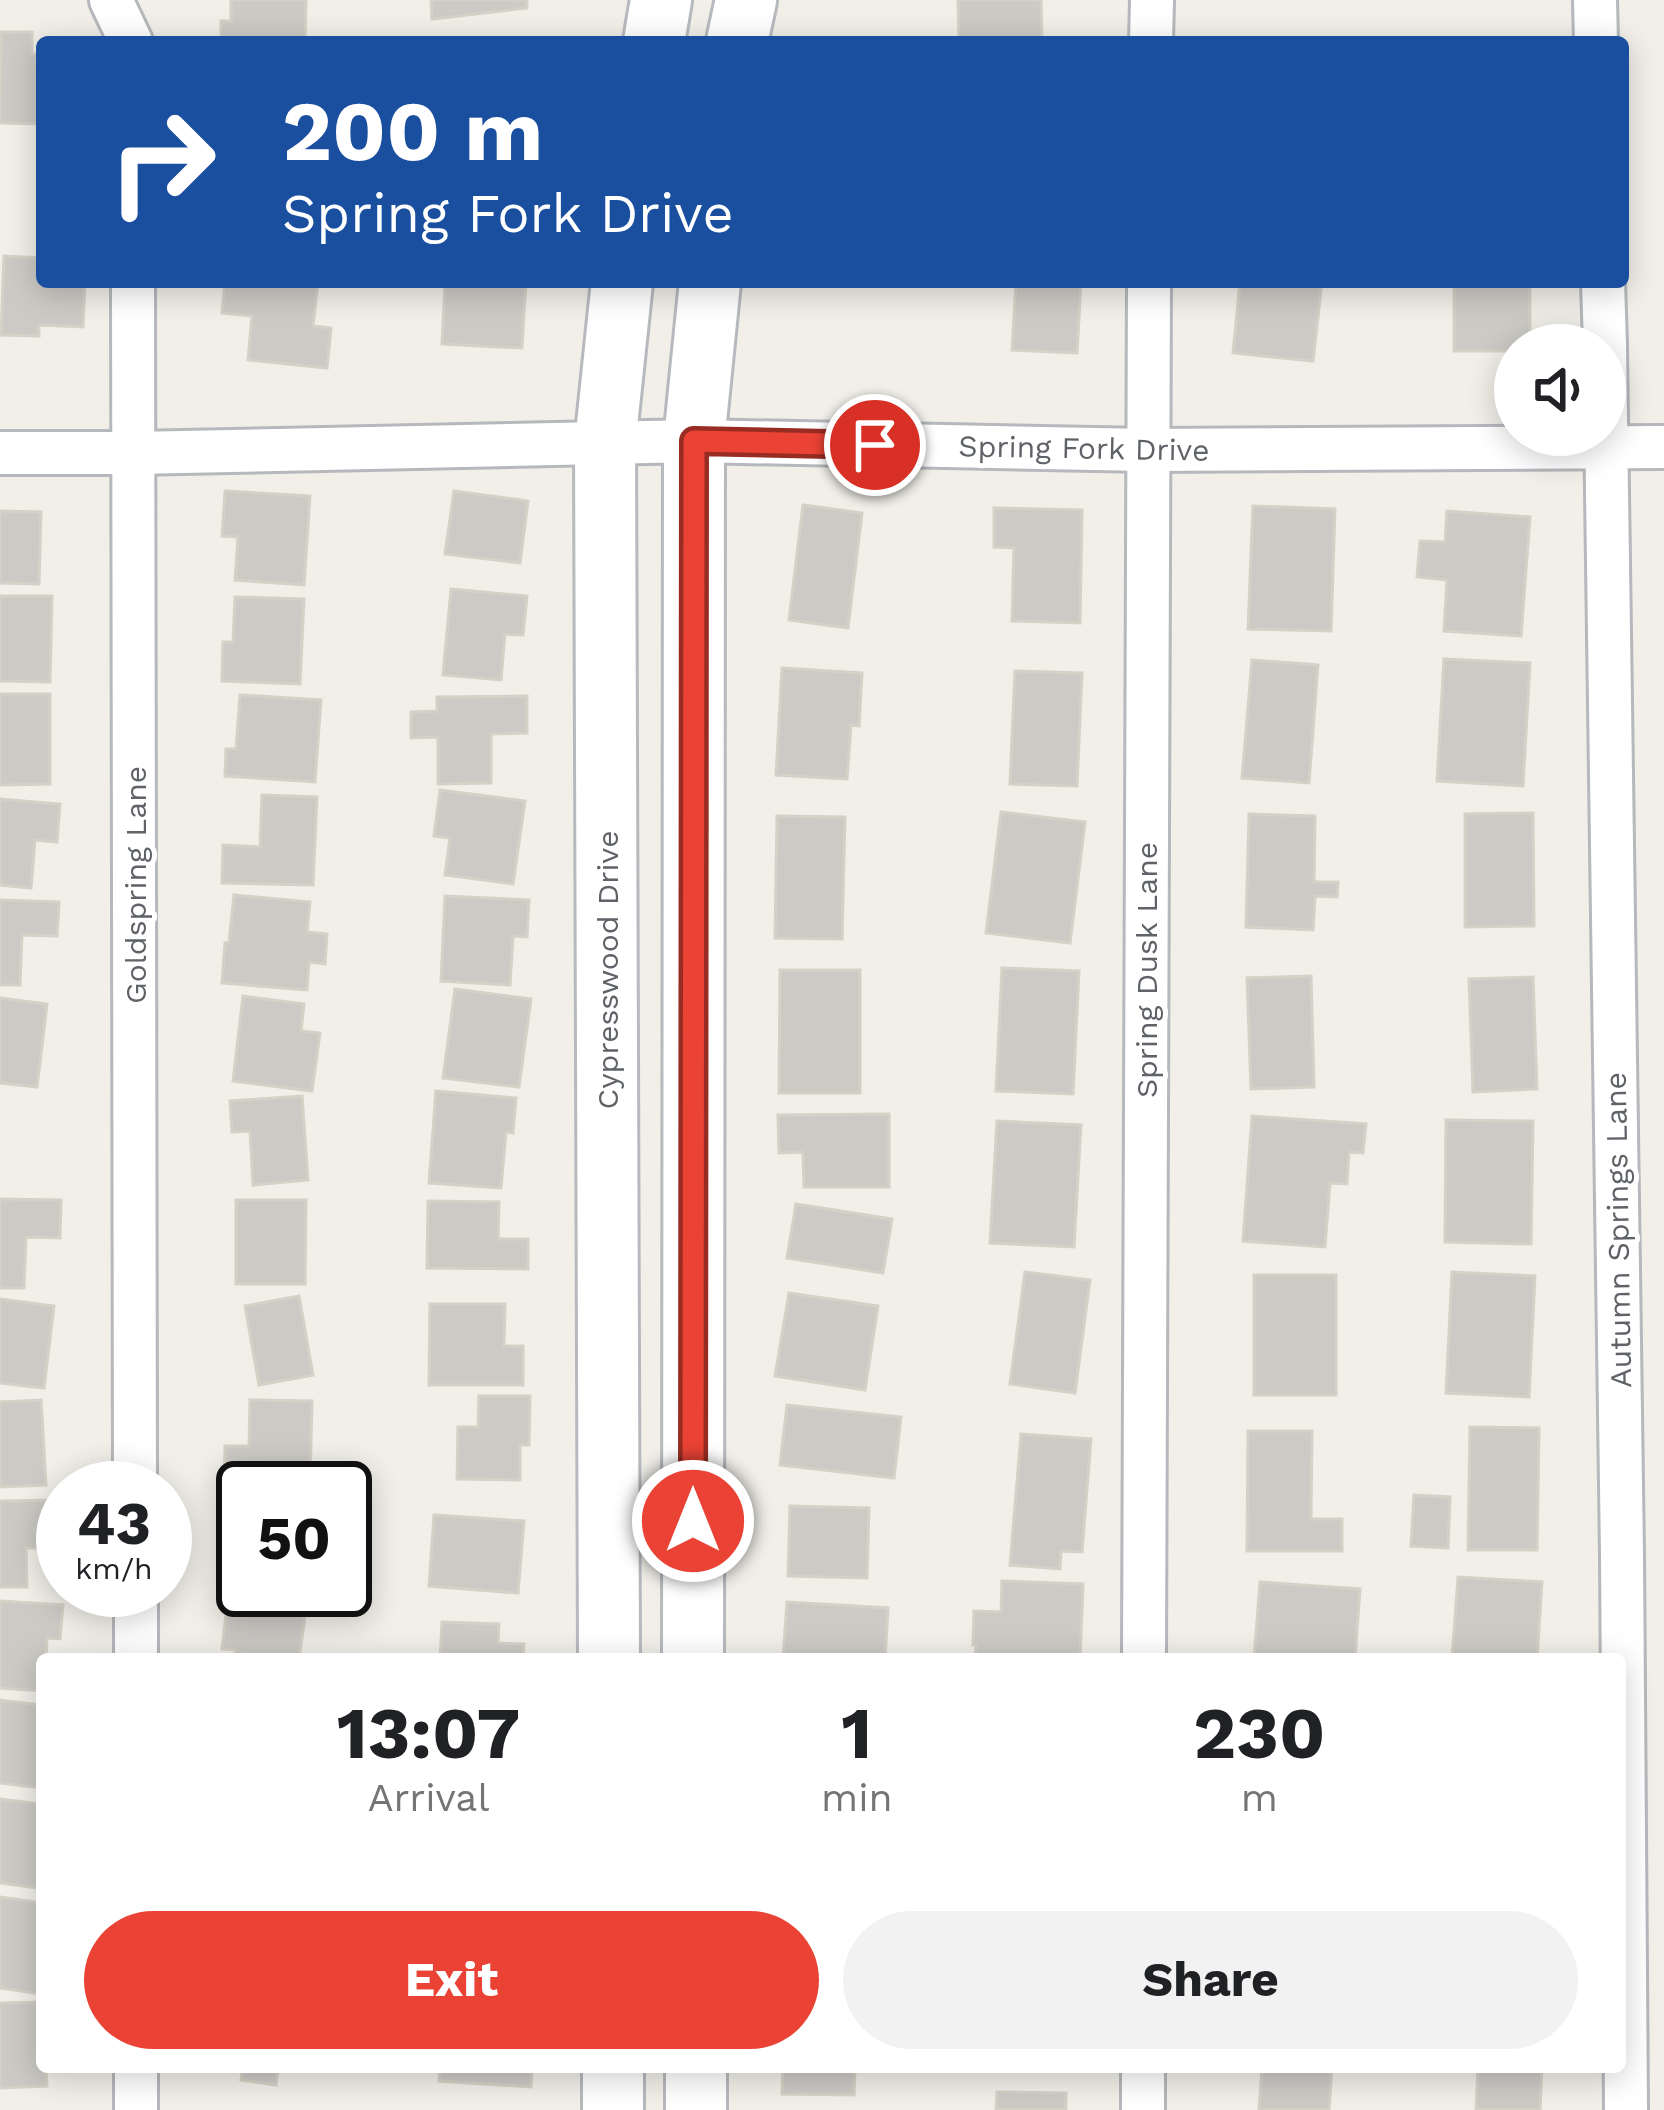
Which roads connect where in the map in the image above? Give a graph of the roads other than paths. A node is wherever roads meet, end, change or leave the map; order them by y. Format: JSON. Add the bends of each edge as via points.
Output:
{"nodes":[{"id":1,"x":111,"y":0,"type":"edge"},
{"id":2,"x":662,"y":0,"type":"edge"},
{"id":3,"x":746,"y":0,"type":"edge"},
{"id":4,"x":1152,"y":0,"type":"edge"},
{"id":5,"x":1595,"y":0,"type":"edge"},
{"id":6,"x":128,"y":36,"type":"edge"},
{"id":7,"x":655,"y":36,"type":"edge"},
{"id":8,"x":738,"y":36,"type":"edge"},
{"id":9,"x":1151,"y":36,"type":"edge"},
{"id":10,"x":1596,"y":36,"type":"edge"},
{"id":11,"x":133,"y":288,"type":"edge"},
{"id":12,"x":621,"y":288,"type":"edge"},
{"id":13,"x":709,"y":288,"type":"edge"},
{"id":14,"x":1149,"y":288,"type":"edge"},
{"id":15,"x":1603,"y":288,"type":"edge"},
{"id":16,"x":1604,"y":324,"type":"edge"},
{"id":17,"x":694,"y":441,"type":"junction"},
{"id":18,"x":605,"y":445,"type":"junction"},
{"id":19,"x":1664,"y":447,"type":"edge"},
{"id":20,"x":1626,"y":448,"type":"edge"},
{"id":21,"x":1494,"y":449,"type":"edge"},
{"id":22,"x":1147,"y":451,"type":"junction"},
{"id":23,"x":0,"y":453,"type":"edge"},
{"id":24,"x":134,"y":453,"type":"junction"},
{"id":25,"x":1608,"y":456,"type":"edge"},
{"id":26,"x":135,"y":1461,"type":"edge"},
{"id":27,"x":608,"y":1471,"type":"junction"},
{"id":28,"x":692,"y":1474,"type":"junction"},
{"id":29,"x":136,"y":1617,"type":"edge"},
{"id":30,"x":136,"y":1653,"type":"edge"},
{"id":31,"x":609,"y":1653,"type":"edge"},
{"id":32,"x":693,"y":1653,"type":"edge"},
{"id":33,"x":1144,"y":1653,"type":"edge"},
{"id":34,"x":1623,"y":1653,"type":"edge"},
{"id":35,"x":136,"y":2073,"type":"edge"},
{"id":36,"x":613,"y":2073,"type":"edge"},
{"id":37,"x":696,"y":2073,"type":"edge"},
{"id":38,"x":1143,"y":2073,"type":"edge"},
{"id":39,"x":1626,"y":2073,"type":"edge"},
{"id":40,"x":136,"y":2110,"type":"edge"},
{"id":41,"x":613,"y":2110,"type":"edge"},
{"id":42,"x":696,"y":2110,"type":"edge"},
{"id":43,"x":1143,"y":2110,"type":"edge"},
{"id":44,"x":1626,"y":2110,"type":"edge"}],
"edges":[{"from":1,"to":6,"type":"street"},
{"from":2,"to":7,"type":"main road"},
{"from":3,"to":8,"type":"main road"},
{"from":4,"to":9,"type":"street"},
{"from":5,"to":10,"type":"street"},
{"from":11,"to":24,"type":"street","name":"Goldspring Lane"},
{"from":12,"to":18,"type":"main road","name":"Cypresswood Drive"},
{"from":13,"to":17,"type":"main road"},
{"from":14,"to":22,"type":"street","name":"Spring Dusk Lane"},
{"from":15,"to":16,"type":"street","name":"Autumn Springs Lane"},
{"from":17,"to":18,"type":"street","name":"Spring Fork Drive"},
{"from":17,"to":22,"type":"street","name":"Spring Fork Drive"},
{"from":17,"to":28,"type":"main road"},
{"from":18,"to":24,"type":"street","name":"Spring Fork Drive"},
{"from":18,"to":27,"type":"main road","name":"Cypresswood Drive"},
{"from":19,"to":20,"type":"street","name":"Spring Fork Drive"},
{"from":21,"to":22,"type":"street","name":"Spring Fork Drive"},
{"from":22,"to":33,"type":"street","name":"Spring Dusk Lane"},
{"from":23,"to":24,"type":"street","name":"Spring Fork Drive"},
{"from":24,"to":26,"type":"street","name":"Goldspring Lane"},
{"from":25,"to":34,"type":"street","name":"Autumn Springs Lane"},
{"from":27,"to":28,"type":"main road"},
{"from":27,"to":31,"type":"main road","name":"Cypresswood Drive"},
{"from":28,"to":32,"type":"main road"},
{"from":29,"to":30,"type":"street"},
{"from":35,"to":40,"type":"street"},
{"from":36,"to":41,"type":"main road"},
{"from":37,"to":42,"type":"main road"},
{"from":38,"to":43,"type":"street"},
{"from":39,"to":44,"type":"street","name":"Autumn Springs Lane"}]}
